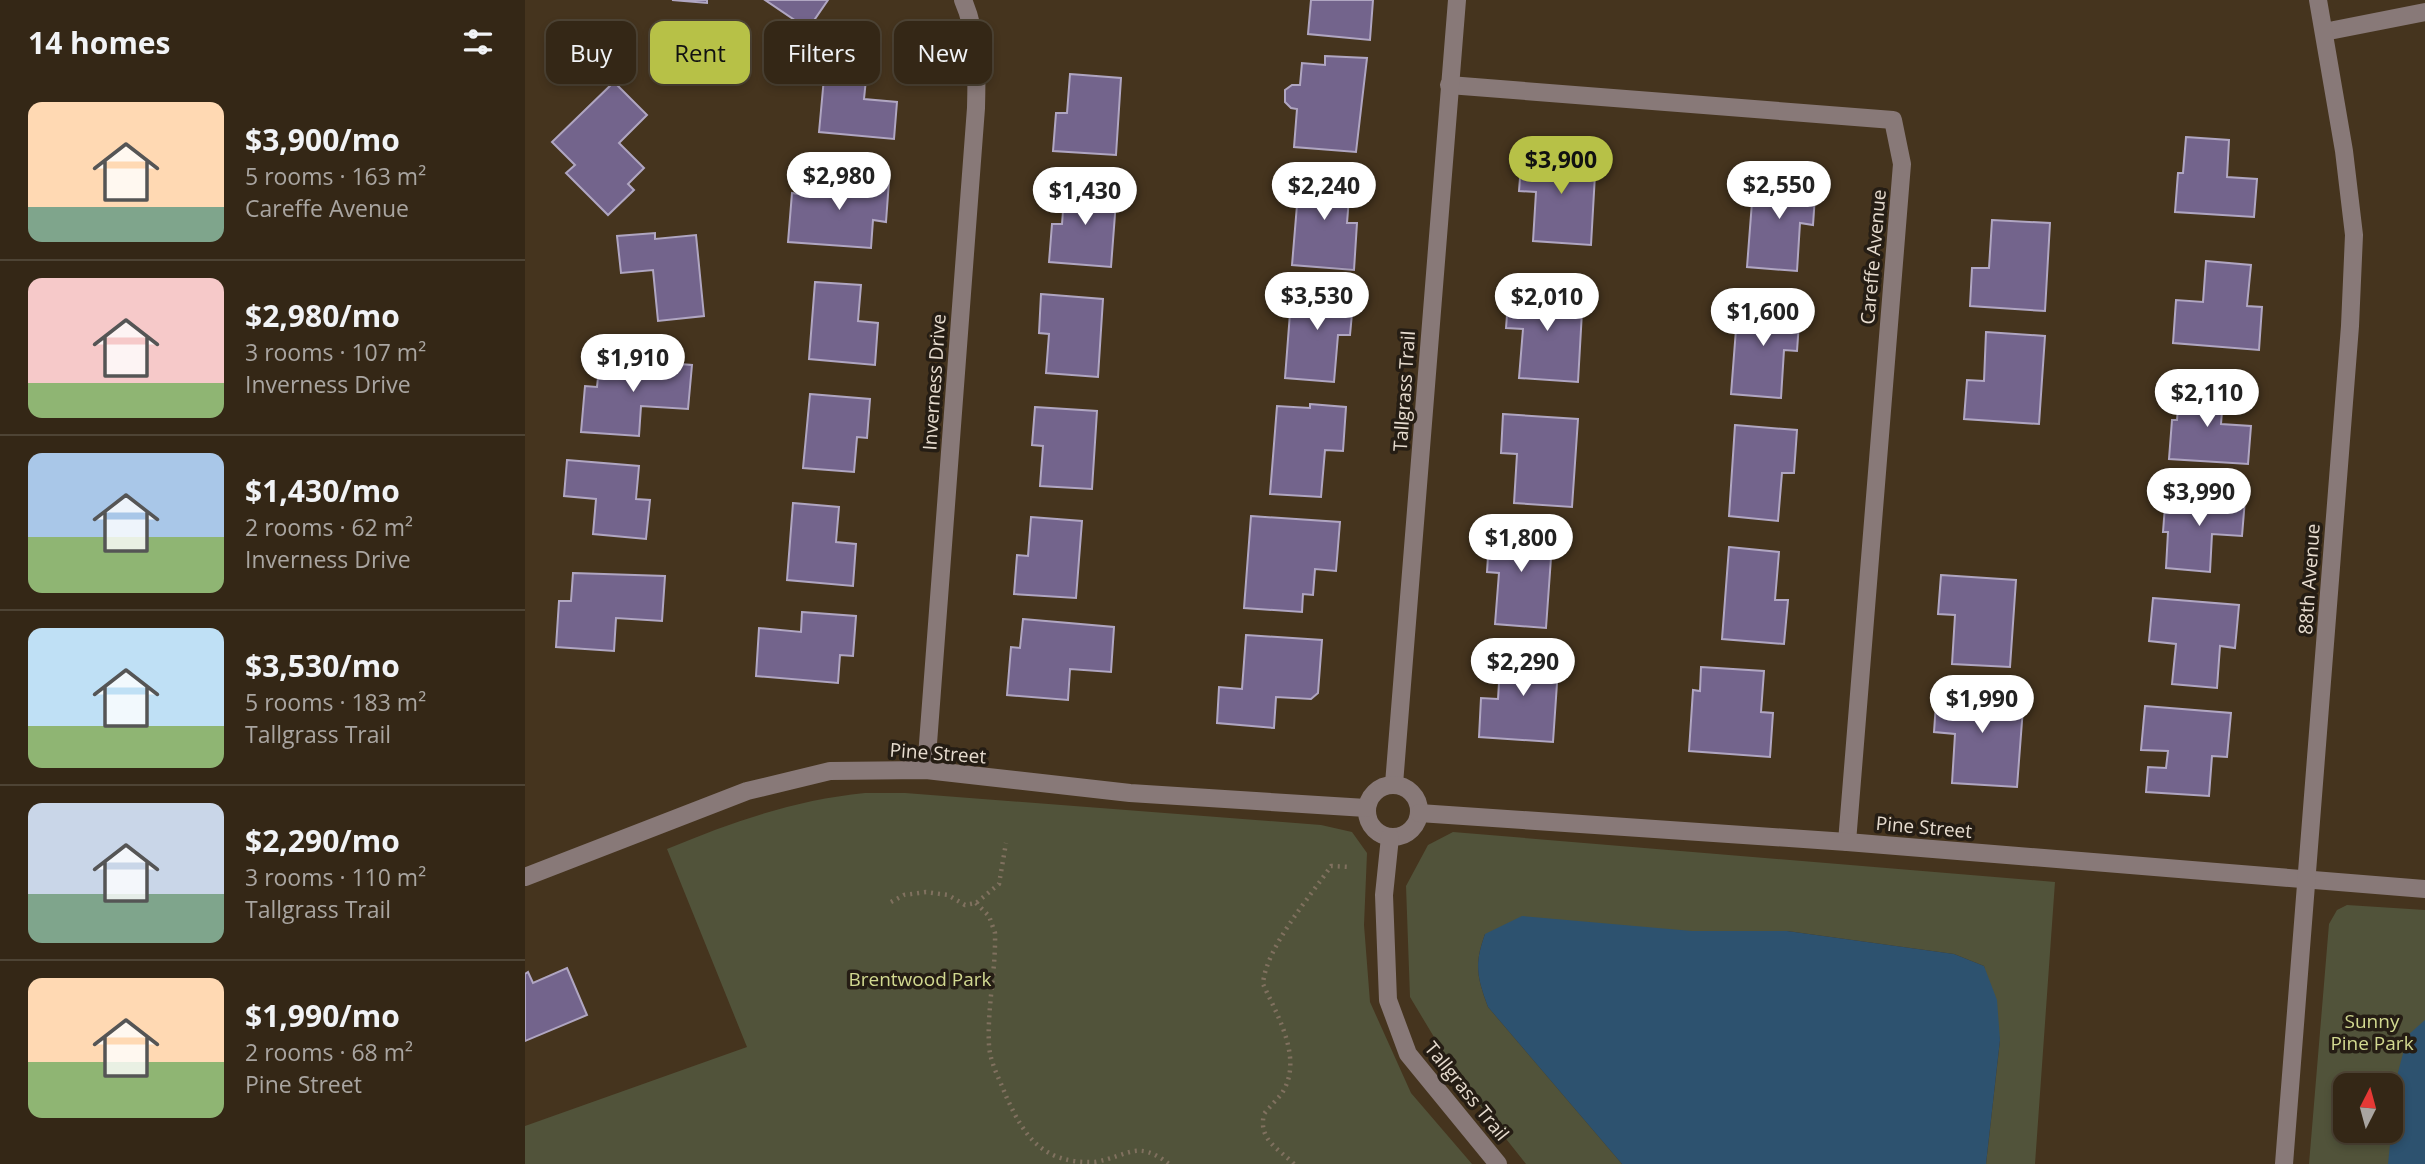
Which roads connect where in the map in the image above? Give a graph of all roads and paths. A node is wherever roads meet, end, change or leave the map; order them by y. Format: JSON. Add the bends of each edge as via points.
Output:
{"nodes":[{"id":1,"x":964,"y":0,"type":"edge"},
{"id":2,"x":1457,"y":0,"type":"edge"},
{"id":3,"x":2318,"y":0,"type":"edge"},
{"id":4,"x":2425,"y":12,"type":"edge"},
{"id":5,"x":2324,"y":32,"type":"junction"},
{"id":6,"x":1449,"y":85,"type":"junction"},
{"id":7,"x":926,"y":770,"type":"junction"},
{"id":8,"x":1394,"y":785,"type":"junction"},
{"id":9,"x":1366,"y":808,"type":"junction"},
{"id":10,"x":1419,"y":813,"type":"junction"},
{"id":11,"x":1390,"y":837,"type":"junction"},
{"id":12,"x":1847,"y":842,"type":"junction"},
{"id":13,"x":1006,"y":843,"type":"dead end"},
{"id":14,"x":1351,"y":867,"type":"dead end"},
{"id":15,"x":526,"y":872,"type":"edge"},
{"id":16,"x":2307,"y":879,"type":"junction"},
{"id":17,"x":2425,"y":889,"type":"edge"},
{"id":18,"x":891,"y":902,"type":"dead end"},
{"id":19,"x":976,"y":903,"type":"junction"},
{"id":20,"x":1169,"y":1164,"type":"edge"},
{"id":21,"x":1294,"y":1164,"type":"edge"},
{"id":22,"x":1499,"y":1164,"type":"edge"},
{"id":23,"x":2284,"y":1164,"type":"edge"}],
"edges":[{"from":1,"to":7,"type":"street","name":"Inverness Drive","via":[[978,60],[976,108]]},
{"from":2,"to":6,"type":"street","name":"Tallgrass Trail"},
{"from":3,"to":5,"type":"street","name":"88th Avenue"},
{"from":4,"to":5,"type":"street"},
{"from":5,"to":16,"type":"street","name":"88th Avenue","via":[[2354,235]]},
{"from":6,"to":8,"type":"street","name":"Tallgrass Trail"},
{"from":6,"to":12,"type":"street","name":"Careffe Avenue","via":[[1892,120],[1902,164]]},
{"from":7,"to":9,"type":"street","name":"Pine Street","via":[[1130,793]]},
{"from":7,"to":15,"type":"street","name":"Pine Street","via":[[830,771],[747,791]]},
{"from":8,"to":9,"type":"street","via":[[1377,789]]},
{"from":8,"to":10,"type":"street","via":[[1403,786],[1415,797]]},
{"from":9,"to":11,"type":"street","via":[[1374,830]]},
{"from":10,"to":11,"type":"street","via":[[1413,828]]},
{"from":10,"to":12,"type":"street","name":"Pine Street"},
{"from":11,"to":22,"type":"street","name":"Tallgrass Trail","via":[[1384,895],[1388,1000],[1408,1054]]},
{"from":12,"to":16,"type":"street","name":"Pine Street"},
{"from":13,"to":19,"type":"path","via":[[999,884]]},
{"from":14,"to":21,"type":"path","via":[[1331,866],[1274,950],[1263,977],[1291,1061],[1282,1093],[1264,1114],[1264,1131],[1268,1141]]},
{"from":16,"to":17,"type":"street","name":"Pine Street"},
{"from":16,"to":23,"type":"street","name":"88th Avenue"},
{"from":18,"to":19,"type":"path","via":[[926,892],[948,895],[965,905]]},
{"from":19,"to":20,"type":"path","via":[[989,916],[995,933],[989,1048],[1029,1141],[1049,1157],[1072,1163],[1094,1163],[1135,1149],[1147,1150]]}]}
